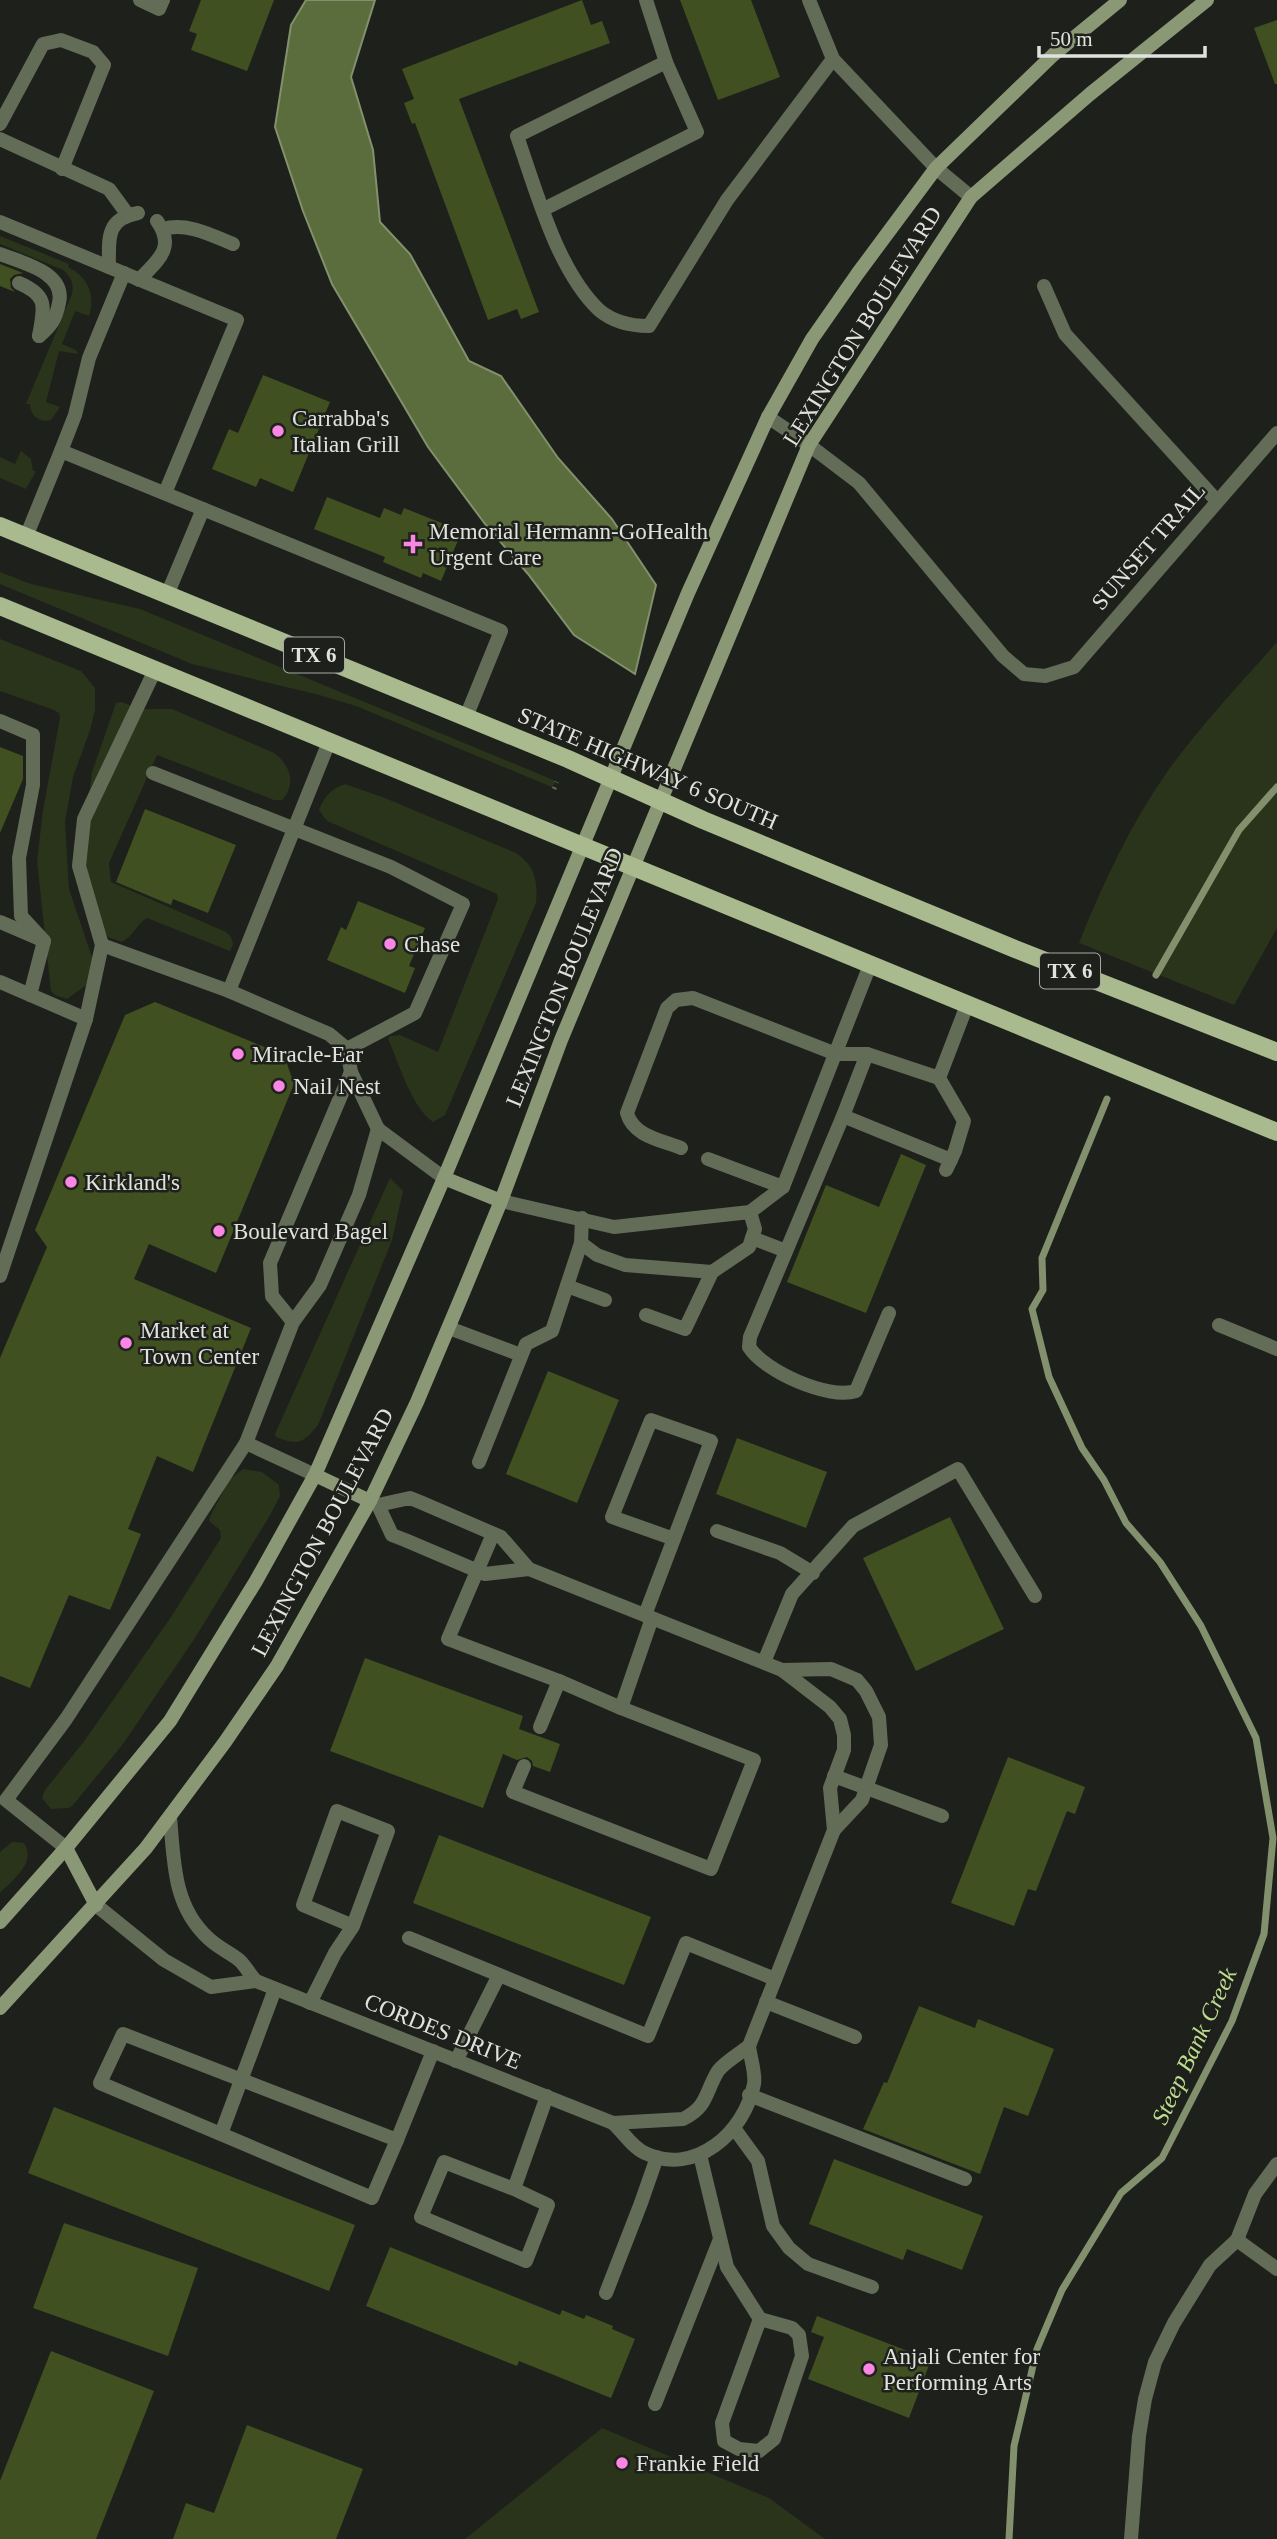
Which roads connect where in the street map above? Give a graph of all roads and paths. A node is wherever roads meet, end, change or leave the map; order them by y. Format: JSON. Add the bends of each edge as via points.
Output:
{"nodes":[{"id":1,"x":140,"y":0,"type":"edge"},
{"id":2,"x":163,"y":0,"type":"edge"},
{"id":3,"x":646,"y":0,"type":"edge"},
{"id":4,"x":809,"y":0,"type":"edge"},
{"id":5,"x":1120,"y":0,"type":"edge"},
{"id":6,"x":1207,"y":0,"type":"edge"},
{"id":7,"x":833,"y":59,"type":"junction"},
{"id":8,"x":666,"y":62,"type":"junction"},
{"id":9,"x":0,"y":124,"type":"edge"},
{"id":10,"x":0,"y":139,"type":"edge"},
{"id":11,"x":936,"y":168,"type":"junction"},
{"id":12,"x":62,"y":169,"type":"junction"},
{"id":13,"x":971,"y":197,"type":"junction"},
{"id":14,"x":544,"y":209,"type":"junction"},
{"id":15,"x":0,"y":222,"type":"edge"},
{"id":16,"x":233,"y":244,"type":"dead end"},
{"id":17,"x":0,"y":254,"type":"edge"},
{"id":18,"x":109,"y":267,"type":"junction"},
{"id":19,"x":124,"y":273,"type":"junction"},
{"id":20,"x":139,"y":279,"type":"junction"},
{"id":21,"x":19,"y":283,"type":"dead end"},
{"id":22,"x":1044,"y":286,"type":"dead end"},
{"id":23,"x":768,"y":417,"type":"junction"},
{"id":24,"x":1277,"y":433,"type":"edge"},
{"id":25,"x":809,"y":444,"type":"junction"},
{"id":26,"x":61,"y":451,"type":"junction"},
{"id":27,"x":165,"y":493,"type":"junction"},
{"id":28,"x":1217,"y":501,"type":"junction"},
{"id":29,"x":203,"y":509,"type":"junction"},
{"id":30,"x":0,"y":526,"type":"edge"},
{"id":31,"x":26,"y":537,"type":"junction"},
{"id":32,"x":167,"y":595,"type":"junction"},
{"id":33,"x":0,"y":606,"type":"edge"},
{"id":34,"x":155,"y":670,"type":"junction"},
{"id":35,"x":466,"y":717,"type":"junction"},
{"id":36,"x":0,"y":721,"type":"edge"},
{"id":37,"x":329,"y":742,"type":"junction"},
{"id":38,"x":153,"y":773,"type":"dead end"},
{"id":39,"x":612,"y":779,"type":"junction"},
{"id":40,"x":557,"y":782,"type":"dead end"},
{"id":41,"x":554,"y":789,"type":"dead end"},
{"id":42,"x":661,"y":801,"type":"junction"},
{"id":43,"x":293,"y":830,"type":"junction"},
{"id":44,"x":583,"y":846,"type":"junction"},
{"id":45,"x":633,"y":867,"type":"junction"},
{"id":46,"x":0,"y":922,"type":"edge"},
{"id":47,"x":44,"y":941,"type":"junction"},
{"id":48,"x":102,"y":945,"type":"junction"},
{"id":49,"x":870,"y":965,"type":"junction"},
{"id":50,"x":0,"y":982,"type":"edge"},
{"id":51,"x":229,"y":991,"type":"junction"},
{"id":52,"x":30,"y":995,"type":"junction"},
{"id":53,"x":967,"y":1005,"type":"junction"},
{"id":54,"x":86,"y":1019,"type":"junction"},
{"id":55,"x":347,"y":1049,"type":"junction"},
{"id":56,"x":1277,"y":1052,"type":"edge"},
{"id":57,"x":836,"y":1054,"type":"junction"},
{"id":58,"x":867,"y":1054,"type":"junction"},
{"id":59,"x":351,"y":1072,"type":"junction"},
{"id":60,"x":939,"y":1078,"type":"junction"},
{"id":61,"x":843,"y":1116,"type":"junction"},
{"id":62,"x":378,"y":1129,"type":"junction"},
{"id":63,"x":1277,"y":1132,"type":"edge"},
{"id":64,"x":681,"y":1148,"type":"dead end"},
{"id":65,"x":708,"y":1159,"type":"dead end"},
{"id":66,"x":444,"y":1178,"type":"junction"},
{"id":67,"x":783,"y":1187,"type":"junction"},
{"id":68,"x":501,"y":1201,"type":"junction"},
{"id":69,"x":750,"y":1212,"type":"junction"},
{"id":70,"x":582,"y":1218,"type":"junction"},
{"id":71,"x":752,"y":1238,"type":"junction"},
{"id":72,"x":581,"y":1243,"type":"junction"},
{"id":73,"x":786,"y":1251,"type":"junction"},
{"id":74,"x":712,"y":1272,"type":"junction"},
{"id":75,"x":0,"y":1276,"type":"edge"},
{"id":76,"x":567,"y":1286,"type":"junction"},
{"id":77,"x":605,"y":1300,"type":"dead end"},
{"id":78,"x":889,"y":1312,"type":"dead end"},
{"id":79,"x":646,"y":1315,"type":"dead end"},
{"id":80,"x":293,"y":1322,"type":"junction"},
{"id":81,"x":1219,"y":1325,"type":"dead end"},
{"id":82,"x":449,"y":1328,"type":"junction"},
{"id":83,"x":1277,"y":1349,"type":"edge"},
{"id":84,"x":521,"y":1355,"type":"junction"},
{"id":85,"x":246,"y":1443,"type":"junction"},
{"id":86,"x":479,"y":1462,"type":"dead end"},
{"id":87,"x":315,"y":1475,"type":"junction"},
{"id":88,"x":374,"y":1503,"type":"junction"},
{"id":89,"x":717,"y":1531,"type":"dead end"},
{"id":90,"x":493,"y":1534,"type":"junction"},
{"id":91,"x":674,"y":1539,"type":"junction"},
{"id":92,"x":529,"y":1569,"type":"junction"},
{"id":93,"x":477,"y":1571,"type":"junction"},
{"id":94,"x":813,"y":1573,"type":"junction"},
{"id":95,"x":1035,"y":1596,"type":"dead end"},
{"id":96,"x":649,"y":1616,"type":"junction"},
{"id":97,"x":764,"y":1662,"type":"junction"},
{"id":98,"x":782,"y":1670,"type":"junction"},
{"id":99,"x":559,"y":1681,"type":"junction"},
{"id":100,"x":621,"y":1708,"type":"junction"},
{"id":101,"x":540,"y":1727,"type":"dead end"},
{"id":102,"x":524,"y":1766,"type":"dead end"},
{"id":103,"x":834,"y":1776,"type":"junction"},
{"id":104,"x":866,"y":1788,"type":"junction"},
{"id":105,"x":942,"y":1816,"type":"dead end"},
{"id":106,"x":170,"y":1817,"type":"junction"},
{"id":107,"x":834,"y":1830,"type":"junction"},
{"id":108,"x":66,"y":1848,"type":"junction"},
{"id":109,"x":96,"y":1905,"type":"junction"},
{"id":110,"x":0,"y":1922,"type":"edge"},
{"id":111,"x":353,"y":1926,"type":"junction"},
{"id":112,"x":409,"y":1938,"type":"dead end"},
{"id":113,"x":499,"y":1975,"type":"junction"},
{"id":114,"x":775,"y":1979,"type":"junction"},
{"id":115,"x":256,"y":1981,"type":"junction"},
{"id":116,"x":275,"y":1989,"type":"junction"},
{"id":117,"x":766,"y":2002,"type":"junction"},
{"id":118,"x":310,"y":2003,"type":"junction"},
{"id":119,"x":0,"y":2008,"type":"edge"},
{"id":120,"x":855,"y":2037,"type":"dead end"},
{"id":121,"x":749,"y":2046,"type":"junction"},
{"id":122,"x":433,"y":2051,"type":"junction"},
{"id":123,"x":456,"y":2060,"type":"junction"},
{"id":124,"x":241,"y":2081,"type":"junction"},
{"id":125,"x":749,"y":2095,"type":"junction"},
{"id":126,"x":547,"y":2096,"type":"junction"},
{"id":127,"x":613,"y":2123,"type":"junction"},
{"id":128,"x":734,"y":2128,"type":"junction"},
{"id":129,"x":221,"y":2134,"type":"junction"},
{"id":130,"x":397,"y":2140,"type":"junction"},
{"id":131,"x":700,"y":2155,"type":"junction"},
{"id":132,"x":657,"y":2157,"type":"junction"},
{"id":133,"x":1277,"y":2164,"type":"edge"},
{"id":134,"x":965,"y":2179,"type":"dead end"},
{"id":135,"x":514,"y":2189,"type":"junction"},
{"id":136,"x":720,"y":2238,"type":"junction"},
{"id":137,"x":1237,"y":2240,"type":"junction"},
{"id":138,"x":1277,"y":2269,"type":"edge"},
{"id":139,"x":872,"y":2287,"type":"dead end"},
{"id":140,"x":606,"y":2293,"type":"dead end"},
{"id":141,"x":760,"y":2319,"type":"junction"},
{"id":142,"x":655,"y":2404,"type":"dead end"},
{"id":143,"x":1131,"y":2539,"type":"edge"}],
"edges":[{"from":1,"to":2,"type":"street","via":[[159,9]]},
{"from":3,"to":8,"type":"street"},
{"from":4,"to":7,"type":"street"},
{"from":5,"to":11,"type":"main road","name":"LEXINGTON BOULEVARD","via":[[1053,55]]},
{"from":6,"to":13,"type":"main road","name":"LEXINGTON BOULEVARD"},
{"from":7,"to":11,"type":"street"},
{"from":7,"to":14,"type":"street","via":[[727,200],[649,326],[629,326],[601,311],[571,275]]},
{"from":8,"to":14,"type":"street","via":[[517,136]]},
{"from":8,"to":14,"type":"street","via":[[697,132]]},
{"from":9,"to":12,"type":"street","via":[[43,44],[61,40],[93,52],[104,65]]},
{"from":10,"to":12,"type":"street"},
{"from":11,"to":13,"type":"street"},
{"from":11,"to":23,"type":"main road","name":"LEXINGTON BOULEVARD","via":[[812,339]]},
{"from":12,"to":18,"type":"street","via":[[109,189],[133,214],[119,219],[109,237]]},
{"from":13,"to":25,"type":"main road","name":"LEXINGTON BOULEVARD"},
{"from":15,"to":18,"type":"street"},
{"from":16,"to":20,"type":"street","via":[[198,229],[160,225],[165,249]]},
{"from":17,"to":21,"type":"street","via":[[41,271],[59,285],[61,297],[53,323],[39,336],[42,301],[35,291]]},
{"from":18,"to":19,"type":"street"},
{"from":19,"to":20,"type":"street"},
{"from":19,"to":26,"type":"street","via":[[89,358]]},
{"from":20,"to":27,"type":"street","via":[[237,320]]},
{"from":22,"to":28,"type":"street","via":[[1065,334]]},
{"from":23,"to":25,"type":"street"},
{"from":23,"to":39,"type":"main road","name":"LEXINGTON BOULEVARD","via":[[688,593]]},
{"from":24,"to":28,"type":"street","name":"SUNSET TRAIL"},
{"from":25,"to":28,"type":"street","name":"SUNSET TRAIL","via":[[859,483],[1003,656],[1024,674],[1045,676],[1074,667]]},
{"from":25,"to":42,"type":"main road","name":"LEXINGTON BOULEVARD"},
{"from":26,"to":27,"type":"street"},
{"from":26,"to":31,"type":"street"},
{"from":27,"to":29,"type":"street"},
{"from":29,"to":32,"type":"street"},
{"from":29,"to":35,"type":"street","via":[[501,631]]},
{"from":30,"to":31,"type":"main road","name":"STATE HIGHWAY 6 SOUTH","number":"TX 6"},
{"from":31,"to":32,"type":"main road","name":"STATE HIGHWAY 6 SOUTH","number":"TX 6"},
{"from":32,"to":35,"type":"main road","name":"STATE HIGHWAY 6 SOUTH","number":"TX 6"},
{"from":33,"to":34,"type":"main road"},
{"from":34,"to":37,"type":"main road"},
{"from":34,"to":48,"type":"street","via":[[84,819],[79,866]]},
{"from":35,"to":39,"type":"main road","name":"STATE HIGHWAY 6 SOUTH","number":"TX 6"},
{"from":36,"to":47,"type":"street","via":[[33,735],[33,785],[19,858],[21,916]]},
{"from":37,"to":43,"type":"street"},
{"from":37,"to":44,"type":"main road"},
{"from":38,"to":43,"type":"street"},
{"from":39,"to":42,"type":"main road","name":"STATE HIGHWAY 6 SOUTH","number":"TX 6"},
{"from":39,"to":44,"type":"main road","name":"LEXINGTON BOULEVARD"},
{"from":40,"to":41,"type":"path"},
{"from":42,"to":45,"type":"main road","name":"LEXINGTON BOULEVARD"},
{"from":42,"to":56,"type":"main road","name":"STATE HIGHWAY 6 SOUTH","number":"TX 6","via":[[1004,945]]},
{"from":43,"to":51,"type":"street"},
{"from":43,"to":55,"type":"street","via":[[391,867],[463,904],[415,1013]]},
{"from":44,"to":45,"type":"main road"},
{"from":44,"to":66,"type":"main road","name":"LEXINGTON BOULEVARD"},
{"from":45,"to":49,"type":"main road"},
{"from":45,"to":68,"type":"main road","name":"LEXINGTON BOULEVARD"},
{"from":46,"to":47,"type":"street"},
{"from":47,"to":52,"type":"street"},
{"from":48,"to":51,"type":"street"},
{"from":48,"to":54,"type":"street"},
{"from":49,"to":53,"type":"main road"},
{"from":49,"to":57,"type":"street"},
{"from":50,"to":52,"type":"street"},
{"from":51,"to":55,"type":"street","via":[[329,1034]]},
{"from":52,"to":54,"type":"street"},
{"from":53,"to":60,"type":"street"},
{"from":53,"to":63,"type":"main road"},
{"from":54,"to":75,"type":"street"},
{"from":55,"to":59,"type":"street"},
{"from":57,"to":58,"type":"street"},
{"from":57,"to":64,"type":"street","via":[[693,998],[676,1000],[667,1008],[627,1113],[629,1123],[639,1131]]},
{"from":57,"to":67,"type":"street"},
{"from":58,"to":60,"type":"street"},
{"from":58,"to":61,"type":"street"},
{"from":59,"to":62,"type":"street"},
{"from":59,"to":80,"type":"street","via":[[270,1263],[272,1296]]},
{"from":60,"to":61,"type":"street","via":[[964,1121],[948,1165]]},
{"from":61,"to":73,"type":"street"},
{"from":62,"to":66,"type":"street"},
{"from":62,"to":80,"type":"street","via":[[359,1195],[320,1285]]},
{"from":65,"to":67,"type":"street"},
{"from":66,"to":68,"type":"main road"},
{"from":66,"to":87,"type":"main road","name":"LEXINGTON BOULEVARD"},
{"from":67,"to":69,"type":"street"},
{"from":68,"to":70,"type":"street"},
{"from":68,"to":82,"type":"main road","name":"LEXINGTON BOULEVARD"},
{"from":69,"to":70,"type":"street","via":[[614,1227]]},
{"from":69,"to":71,"type":"street","via":[[755,1229]]},
{"from":70,"to":72,"type":"street"},
{"from":71,"to":73,"type":"street"},
{"from":71,"to":74,"type":"street","via":[[749,1247]]},
{"from":72,"to":74,"type":"street","via":[[597,1255],[625,1265]]},
{"from":72,"to":76,"type":"street"},
{"from":73,"to":78,"type":"street","via":[[749,1347],[778,1373],[834,1392],[856,1391]]},
{"from":74,"to":79,"type":"street","via":[[685,1329]]},
{"from":76,"to":77,"type":"street"},
{"from":76,"to":84,"type":"street","via":[[552,1331],[526,1344]]},
{"from":80,"to":85,"type":"street"},
{"from":81,"to":83,"type":"street"},
{"from":82,"to":84,"type":"street"},
{"from":82,"to":88,"type":"main road","name":"LEXINGTON BOULEVARD"},
{"from":84,"to":86,"type":"street"},
{"from":85,"to":87,"type":"street"},
{"from":85,"to":108,"type":"street","via":[[66,1719],[6,1800]]},
{"from":87,"to":88,"type":"main road"},
{"from":87,"to":108,"type":"main road","name":"LEXINGTON BOULEVARD","via":[[257,1581],[170,1721]]},
{"from":88,"to":90,"type":"street","via":[[410,1498]]},
{"from":88,"to":93,"type":"street","via":[[392,1535]]},
{"from":88,"to":106,"type":"main road","name":"LEXINGTON BOULEVARD","via":[[248,1711]]},
{"from":89,"to":94,"type":"street","via":[[780,1553]]},
{"from":90,"to":92,"type":"street"},
{"from":90,"to":93,"type":"street"},
{"from":91,"to":91,"type":"street","via":[[612,1517],[651,1420],[711,1441]]},
{"from":91,"to":96,"type":"street"},
{"from":92,"to":93,"type":"street"},
{"from":92,"to":96,"type":"street"},
{"from":93,"to":99,"type":"street","via":[[448,1639]]},
{"from":94,"to":95,"type":"street","via":[[853,1526],[958,1469]]},
{"from":94,"to":97,"type":"street","via":[[792,1594]]},
{"from":96,"to":97,"type":"street"},
{"from":96,"to":100,"type":"street"},
{"from":97,"to":98,"type":"street"},
{"from":98,"to":103,"type":"street","via":[[840,1720],[844,1750]]},
{"from":98,"to":104,"type":"street","via":[[831,1669],[857,1681],[866,1691],[881,1731],[878,1760]]},
{"from":99,"to":100,"type":"street"},
{"from":99,"to":101,"type":"street"},
{"from":100,"to":102,"type":"street","via":[[754,1760],[711,1869],[513,1792]]},
{"from":103,"to":104,"type":"street"},
{"from":103,"to":107,"type":"street","via":[[830,1788]]},
{"from":104,"to":105,"type":"street"},
{"from":104,"to":107,"type":"street","via":[[862,1800]]},
{"from":106,"to":109,"type":"main road","name":"LEXINGTON BOULEVARD"},
{"from":106,"to":115,"type":"street","name":"CORDES DRIVE","via":[[176,1884],[183,1903],[206,1937],[239,1960]]},
{"from":107,"to":114,"type":"street"},
{"from":108,"to":109,"type":"main road"},
{"from":108,"to":110,"type":"main road","name":"LEXINGTON BOULEVARD"},
{"from":109,"to":115,"type":"street","via":[[164,1960],[211,1987]]},
{"from":109,"to":119,"type":"main road","name":"LEXINGTON BOULEVARD"},
{"from":111,"to":111,"type":"street","via":[[388,1831],[337,1811],[303,1905]]},
{"from":111,"to":118,"type":"street"},
{"from":112,"to":113,"type":"street"},
{"from":113,"to":114,"type":"street","via":[[648,2036],[686,1943]]},
{"from":113,"to":123,"type":"street"},
{"from":114,"to":117,"type":"street"},
{"from":115,"to":116,"type":"street","name":"CORDES DRIVE"},
{"from":116,"to":118,"type":"street","name":"CORDES DRIVE"},
{"from":116,"to":124,"type":"street"},
{"from":117,"to":120,"type":"street"},
{"from":117,"to":121,"type":"street"},
{"from":118,"to":122,"type":"street","name":"CORDES DRIVE"},
{"from":121,"to":125,"type":"street","via":[[754,2083]]},
{"from":121,"to":127,"type":"street","name":"CORDES DRIVE","via":[[719,2070],[706,2100],[692,2115]]},
{"from":122,"to":123,"type":"street","name":"CORDES DRIVE"},
{"from":122,"to":130,"type":"street"},
{"from":123,"to":126,"type":"street","name":"CORDES DRIVE"},
{"from":124,"to":129,"type":"street"},
{"from":124,"to":129,"type":"street","via":[[123,2034],[100,2083]]},
{"from":124,"to":130,"type":"street"},
{"from":125,"to":128,"type":"street"},
{"from":125,"to":134,"type":"street"},
{"from":126,"to":127,"type":"street","name":"CORDES DRIVE"},
{"from":126,"to":135,"type":"street"},
{"from":127,"to":132,"type":"street","name":"CORDES DRIVE","via":[[643,2152]]},
{"from":128,"to":131,"type":"street"},
{"from":128,"to":139,"type":"street","via":[[758,2161],[773,2226],[789,2248],[808,2264]]},
{"from":129,"to":130,"type":"street","via":[[372,2198]]},
{"from":131,"to":132,"type":"street"},
{"from":131,"to":136,"type":"street"},
{"from":132,"to":140,"type":"street"},
{"from":133,"to":137,"type":"street","via":[[1255,2194]]},
{"from":135,"to":135,"type":"street","via":[[444,2162],[421,2217],[526,2261],[548,2204]]},
{"from":136,"to":141,"type":"street","via":[[727,2267]]},
{"from":136,"to":142,"type":"street"},
{"from":137,"to":138,"type":"street"},
{"from":137,"to":143,"type":"street","via":[[1210,2265],[1155,2362],[1139,2436]]},
{"from":141,"to":141,"type":"street","via":[[722,2423],[724,2441],[739,2449],[759,2451],[774,2440],[802,2356],[799,2334]]}]}
